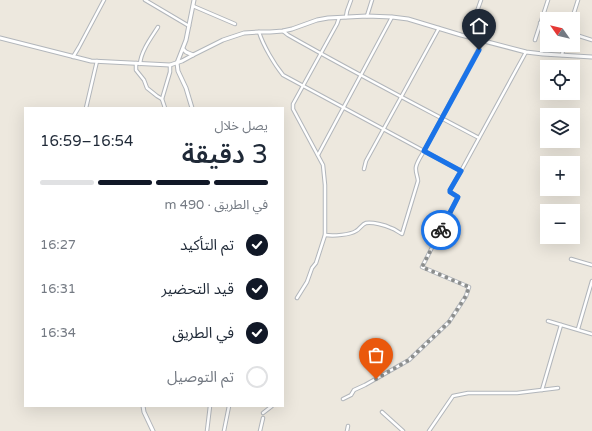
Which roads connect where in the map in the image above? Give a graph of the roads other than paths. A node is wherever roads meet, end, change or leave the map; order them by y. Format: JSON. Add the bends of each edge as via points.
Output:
{"nodes":[{"id":1,"x":104,"y":0,"type":"edge"},
{"id":2,"x":145,"y":0,"type":"edge"},
{"id":3,"x":194,"y":0,"type":"edge"},
{"id":4,"x":351,"y":0,"type":"edge"},
{"id":5,"x":372,"y":0,"type":"edge"},
{"id":6,"x":481,"y":0,"type":"edge"},
{"id":7,"x":548,"y":0,"type":"edge"},
{"id":8,"x":578,"y":0,"type":"edge"},
{"id":9,"x":192,"y":6,"type":"junction"},
{"id":10,"x":544,"y":12,"type":"edge"},
{"id":11,"x":574,"y":12,"type":"edge"},
{"id":12,"x":367,"y":16,"type":"junction"},
{"id":13,"x":346,"y":17,"type":"junction"},
{"id":14,"x":392,"y":17,"type":"junction"},
{"id":15,"x":339,"y":18,"type":"junction"},
{"id":16,"x":540,"y":23,"type":"edge"},
{"id":17,"x":235,"y":24,"type":"dead end"},
{"id":18,"x":189,"y":26,"type":"junction"},
{"id":19,"x":158,"y":27,"type":"dead end"},
{"id":20,"x":439,"y":28,"type":"junction"},
{"id":21,"x":283,"y":31,"type":"junction"},
{"id":22,"x":259,"y":32,"type":"junction"},
{"id":23,"x":580,"y":36,"type":"edge"},
{"id":24,"x":468,"y":37,"type":"junction"},
{"id":25,"x":0,"y":38,"type":"edge"},
{"id":26,"x":535,"y":40,"type":"dead end"},
{"id":27,"x":592,"y":40,"type":"edge"},
{"id":28,"x":483,"y":42,"type":"junction"},
{"id":29,"x":183,"y":49,"type":"junction"},
{"id":30,"x":526,"y":52,"type":"junction"},
{"id":31,"x":563,"y":52,"type":"edge"},
{"id":32,"x":193,"y":54,"type":"junction"},
{"id":33,"x":320,"y":54,"type":"junction"},
{"id":34,"x":562,"y":55,"type":"junction"},
{"id":35,"x":592,"y":56,"type":"edge"},
{"id":36,"x":73,"y":57,"type":"junction"},
{"id":37,"x":97,"y":61,"type":"junction"},
{"id":38,"x":136,"y":63,"type":"junction"},
{"id":39,"x":177,"y":63,"type":"junction"},
{"id":40,"x":140,"y":64,"type":"junction"},
{"id":41,"x":170,"y":65,"type":"junction"},
{"id":42,"x":361,"y":76,"type":"junction"},
{"id":43,"x":303,"y":86,"type":"junction"},
{"id":44,"x":401,"y":97,"type":"junction"},
{"id":45,"x":162,"y":99,"type":"junction"},
{"id":46,"x":86,"y":107,"type":"edge"},
{"id":47,"x":166,"y":107,"type":"edge"},
{"id":48,"x":192,"y":107,"type":"edge"},
{"id":49,"x":343,"y":108,"type":"junction"},
{"id":50,"x":442,"y":119,"type":"junction"},
{"id":51,"x":384,"y":130,"type":"junction"},
{"id":52,"x":478,"y":138,"type":"junction"},
{"id":53,"x":424,"y":151,"type":"junction"},
{"id":54,"x":318,"y":155,"type":"junction"},
{"id":55,"x":364,"y":169,"type":"dead end"},
{"id":56,"x":461,"y":171,"type":"junction"},
{"id":57,"x":325,"y":235,"type":"junction"},
{"id":58,"x":571,"y":259,"type":"dead end"},
{"id":59,"x":592,"y":265,"type":"edge"},
{"id":60,"x":592,"y":280,"type":"edge"},
{"id":61,"x":297,"y":298,"type":"dead end"},
{"id":62,"x":548,"y":321,"type":"dead end"},
{"id":63,"x":561,"y":325,"type":"junction"},
{"id":64,"x":578,"y":330,"type":"junction"},
{"id":65,"x":592,"y":334,"type":"edge"},
{"id":66,"x":558,"y":388,"type":"dead end"},
{"id":67,"x":542,"y":390,"type":"junction"},
{"id":68,"x":343,"y":399,"type":"dead end"},
{"id":69,"x":143,"y":407,"type":"edge"},
{"id":70,"x":210,"y":407,"type":"edge"},
{"id":71,"x":229,"y":407,"type":"edge"},
{"id":72,"x":270,"y":407,"type":"edge"},
{"id":73,"x":263,"y":412,"type":"dead end"},
{"id":74,"x":382,"y":412,"type":"dead end"},
{"id":75,"x":263,"y":418,"type":"dead end"},
{"id":76,"x":348,"y":426,"type":"dead end"},
{"id":77,"x":153,"y":431,"type":"edge"},
{"id":78,"x":207,"y":431,"type":"edge"},
{"id":79,"x":224,"y":431,"type":"edge"},
{"id":80,"x":260,"y":431,"type":"edge"},
{"id":81,"x":347,"y":431,"type":"edge"},
{"id":82,"x":403,"y":431,"type":"edge"},
{"id":83,"x":429,"y":431,"type":"edge"}],
"edges":[{"from":1,"to":36,"type":"street"},
{"from":2,"to":18,"type":"street"},
{"from":3,"to":9,"type":"street"},
{"from":4,"to":13,"type":"street"},
{"from":5,"to":12,"type":"street"},
{"from":6,"to":24,"type":"street"},
{"from":7,"to":10,"type":"street"},
{"from":8,"to":11,"type":"street"},
{"from":9,"to":17,"type":"street"},
{"from":9,"to":18,"type":"street"},
{"from":12,"to":13,"type":"street"},
{"from":12,"to":14,"type":"street"},
{"from":13,"to":15,"type":"street"},
{"from":14,"to":20,"type":"street"},
{"from":14,"to":42,"type":"street"},
{"from":15,"to":21,"type":"street","via":[[317,20]]},
{"from":15,"to":33,"type":"street"},
{"from":16,"to":26,"type":"street"},
{"from":18,"to":29,"type":"street"},
{"from":19,"to":40,"type":"street","via":[[140,59]]},
{"from":20,"to":24,"type":"street"},
{"from":20,"to":44,"type":"street"},
{"from":21,"to":22,"type":"street"},
{"from":21,"to":33,"type":"street"},
{"from":22,"to":32,"type":"street","via":[[235,36]]},
{"from":22,"to":43,"type":"street","via":[[283,75]]},
{"from":23,"to":27,"type":"street"},
{"from":24,"to":28,"type":"street"},
{"from":25,"to":36,"type":"street"},
{"from":28,"to":30,"type":"street"},
{"from":28,"to":50,"type":"street"},
{"from":29,"to":32,"type":"street"},
{"from":29,"to":39,"type":"street"},
{"from":30,"to":34,"type":"street"},
{"from":30,"to":52,"type":"street"},
{"from":31,"to":34,"type":"street"},
{"from":32,"to":39,"type":"street"},
{"from":33,"to":42,"type":"street"},
{"from":33,"to":43,"type":"street"},
{"from":34,"to":35,"type":"street"},
{"from":36,"to":37,"type":"street"},
{"from":37,"to":38,"type":"street"},
{"from":37,"to":46,"type":"street"},
{"from":38,"to":40,"type":"street"},
{"from":38,"to":45,"type":"street","via":[[136,70],[147,88]]},
{"from":39,"to":41,"type":"street"},
{"from":39,"to":48,"type":"street"},
{"from":40,"to":41,"type":"street"},
{"from":41,"to":45,"type":"street"},
{"from":42,"to":44,"type":"street"},
{"from":42,"to":49,"type":"street"},
{"from":43,"to":49,"type":"street"},
{"from":43,"to":54,"type":"street","via":[[293,109]]},
{"from":44,"to":50,"type":"street"},
{"from":44,"to":51,"type":"street"},
{"from":45,"to":47,"type":"street"},
{"from":49,"to":51,"type":"street"},
{"from":49,"to":54,"type":"street"},
{"from":50,"to":52,"type":"street"},
{"from":50,"to":53,"type":"street"},
{"from":51,"to":53,"type":"street"},
{"from":51,"to":55,"type":"street"},
{"from":52,"to":56,"type":"street"},
{"from":53,"to":56,"type":"street"},
{"from":53,"to":57,"type":"street","via":[[416,165],[418,181],[402,234],[393,228],[367,223],[354,232]]},
{"from":54,"to":57,"type":"street","via":[[323,165],[325,185]]},
{"from":56,"to":68,"type":"street","via":[[450,190],[458,197],[422,267],[469,287],[466,296],[449,322],[409,360],[354,390]]},
{"from":57,"to":61,"type":"street","via":[[316,263]]},
{"from":58,"to":59,"type":"street"},
{"from":60,"to":64,"type":"street"},
{"from":62,"to":63,"type":"street"},
{"from":63,"to":64,"type":"street"},
{"from":63,"to":67,"type":"street"},
{"from":64,"to":65,"type":"street"},
{"from":66,"to":67,"type":"street"},
{"from":67,"to":83,"type":"street","via":[[453,396]]},
{"from":69,"to":77,"type":"street"},
{"from":70,"to":78,"type":"street"},
{"from":71,"to":79,"type":"street"},
{"from":72,"to":73,"type":"street"},
{"from":74,"to":82,"type":"street"},
{"from":75,"to":80,"type":"street"},
{"from":76,"to":81,"type":"street"}]}
